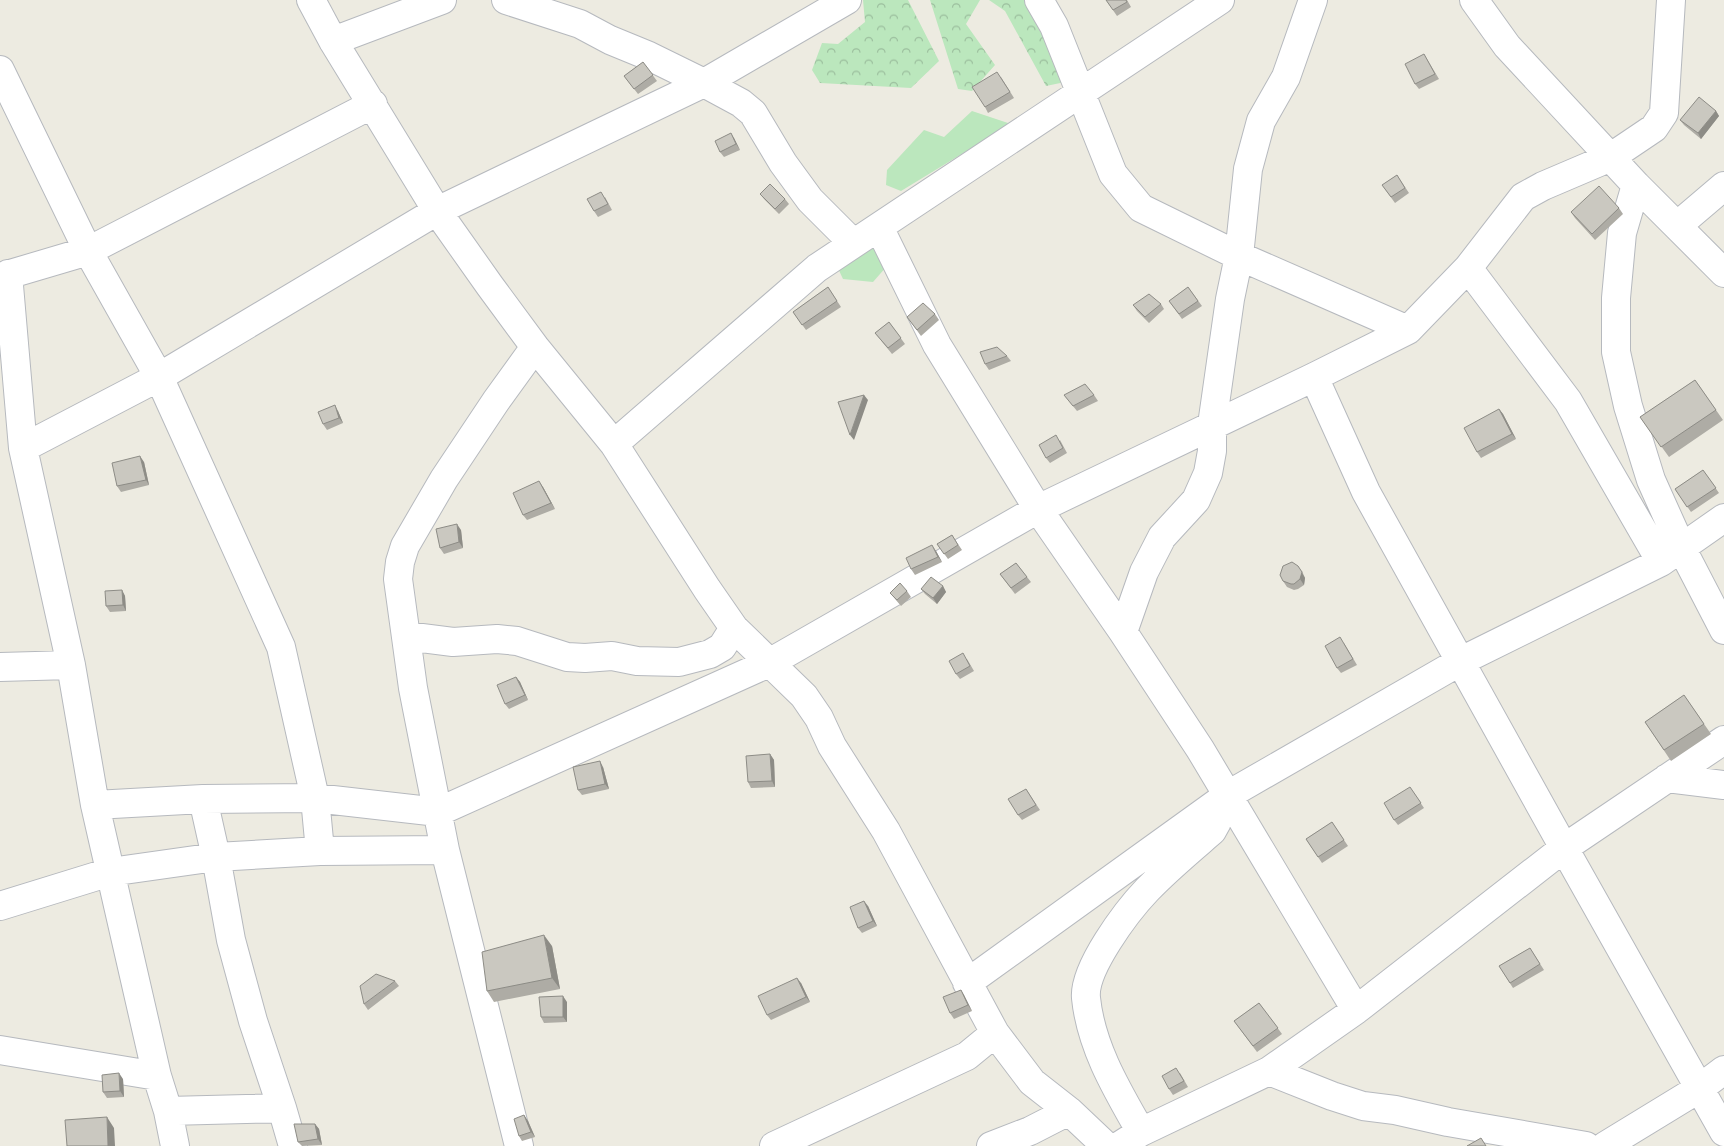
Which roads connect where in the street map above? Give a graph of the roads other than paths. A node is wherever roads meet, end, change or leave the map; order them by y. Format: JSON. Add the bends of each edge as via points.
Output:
{"nodes":[{"id":1,"x":311,"y":0,"type":"edge"},
{"id":2,"x":442,"y":0,"type":"edge"},
{"id":3,"x":506,"y":0,"type":"edge"},
{"id":4,"x":847,"y":0,"type":"edge"},
{"id":5,"x":1039,"y":0,"type":"edge"},
{"id":6,"x":1220,"y":0,"type":"edge"},
{"id":7,"x":1314,"y":0,"type":"edge"},
{"id":8,"x":1474,"y":0,"type":"edge"},
{"id":9,"x":1671,"y":0,"type":"edge"},
{"id":10,"x":334,"y":41,"type":"junction"},
{"id":11,"x":0,"y":70,"type":"edge"},
{"id":12,"x":704,"y":83,"type":"junction"},
{"id":13,"x":1081,"y":92,"type":"junction"},
{"id":14,"x":373,"y":104,"type":"junction"},
{"id":15,"x":1611,"y":157,"type":"junction"},
{"id":16,"x":1636,"y":185,"type":"junction"},
{"id":17,"x":1724,"y":186,"type":"edge"},
{"id":18,"x":437,"y":211,"type":"junction"},
{"id":19,"x":879,"y":226,"type":"junction"},
{"id":20,"x":1677,"y":226,"type":"junction"},
{"id":21,"x":853,"y":243,"type":"junction"},
{"id":22,"x":88,"y":251,"type":"junction"},
{"id":23,"x":1239,"y":256,"type":"junction"},
{"id":24,"x":1468,"y":268,"type":"junction"},
{"id":25,"x":1724,"y":273,"type":"edge"},
{"id":26,"x":4,"y":276,"type":"edge"},
{"id":27,"x":1408,"y":330,"type":"junction"},
{"id":28,"x":534,"y":347,"type":"junction"},
{"id":29,"x":159,"y":377,"type":"junction"},
{"id":30,"x":1314,"y":377,"type":"junction"},
{"id":31,"x":1212,"y":425,"type":"junction"},
{"id":32,"x":614,"y":444,"type":"junction"},
{"id":33,"x":23,"y":448,"type":"junction"},
{"id":34,"x":1038,"y":508,"type":"junction"},
{"id":35,"x":1724,"y":518,"type":"edge"},
{"id":36,"x":1671,"y":556,"type":"junction"},
{"id":37,"x":734,"y":628,"type":"junction"},
{"id":38,"x":1724,"y":630,"type":"edge"},
{"id":39,"x":1123,"y":632,"type":"junction"},
{"id":40,"x":406,"y":636,"type":"junction"},
{"id":41,"x":769,"y":662,"type":"junction"},
{"id":42,"x":1461,"y":662,"type":"junction"},
{"id":43,"x":71,"y":665,"type":"junction"},
{"id":44,"x":0,"y":667,"type":"edge"},
{"id":45,"x":1724,"y":740,"type":"edge"},
{"id":46,"x":1667,"y":778,"type":"junction"},
{"id":47,"x":1724,"y":786,"type":"edge"},
{"id":48,"x":315,"y":798,"type":"junction"},
{"id":49,"x":204,"y":799,"type":"junction"},
{"id":50,"x":1222,"y":800,"type":"junction"},
{"id":51,"x":95,"y":805,"type":"junction"},
{"id":52,"x":438,"y":812,"type":"junction"},
{"id":53,"x":1564,"y":848,"type":"junction"},
{"id":54,"x":446,"y":850,"type":"junction"},
{"id":55,"x":320,"y":851,"type":"junction"},
{"id":56,"x":216,"y":857,"type":"junction"},
{"id":57,"x":110,"y":872,"type":"junction"},
{"id":58,"x":0,"y":906,"type":"edge"},
{"id":59,"x":967,"y":983,"type":"junction"},
{"id":60,"x":1356,"y":1010,"type":"junction"},
{"id":61,"x":995,"y":1033,"type":"junction"},
{"id":62,"x":0,"y":1050,"type":"edge"},
{"id":63,"x":1724,"y":1070,"type":"edge"},
{"id":64,"x":1269,"y":1071,"type":"junction"},
{"id":65,"x":157,"y":1076,"type":"junction"},
{"id":66,"x":1700,"y":1088,"type":"junction"},
{"id":67,"x":282,"y":1108,"type":"junction"},
{"id":68,"x":168,"y":1110,"type":"junction"},
{"id":69,"x":1069,"y":1110,"type":"junction"},
{"id":70,"x":1724,"y":1132,"type":"edge"},
{"id":71,"x":1130,"y":1139,"type":"edge"},
{"id":72,"x":175,"y":1146,"type":"edge"},
{"id":73,"x":293,"y":1146,"type":"edge"},
{"id":74,"x":519,"y":1146,"type":"edge"},
{"id":75,"x":774,"y":1146,"type":"edge"},
{"id":76,"x":991,"y":1146,"type":"edge"},
{"id":77,"x":1106,"y":1146,"type":"edge"},
{"id":78,"x":1586,"y":1146,"type":"edge"},
{"id":79,"x":1605,"y":1146,"type":"edge"}],
"edges":[{"from":1,"to":10,"type":"street"},
{"from":2,"to":10,"type":"street"},
{"from":3,"to":12,"type":"street","via":[[580,24]]},
{"from":4,"to":12,"type":"street"},
{"from":5,"to":13,"type":"street","via":[[1054,26]]},
{"from":6,"to":13,"type":"street"},
{"from":7,"to":23,"type":"street","via":[[1286,77],[1261,121],[1248,169]]},
{"from":8,"to":15,"type":"street","via":[[1508,46]]},
{"from":9,"to":15,"type":"street","via":[[1664,113],[1654,128]]},
{"from":10,"to":14,"type":"street"},
{"from":11,"to":22,"type":"street"},
{"from":12,"to":18,"type":"street"},
{"from":12,"to":21,"type":"street","via":[[753,113],[782,163],[810,200]]},
{"from":13,"to":19,"type":"street"},
{"from":13,"to":23,"type":"street","via":[[1113,174],[1141,208]]},
{"from":14,"to":18,"type":"street"},
{"from":14,"to":22,"type":"street"},
{"from":15,"to":16,"type":"street"},
{"from":15,"to":24,"type":"street","via":[[1523,197]]},
{"from":16,"to":20,"type":"street"},
{"from":16,"to":36,"type":"street","via":[[1622,232],[1616,298],[1616,352]]},
{"from":17,"to":20,"type":"street"},
{"from":18,"to":28,"type":"street"},
{"from":18,"to":29,"type":"street"},
{"from":19,"to":21,"type":"street"},
{"from":19,"to":34,"type":"street","via":[[937,345]]},
{"from":20,"to":25,"type":"street"},
{"from":21,"to":32,"type":"street","via":[[817,268]]},
{"from":22,"to":26,"type":"street"},
{"from":22,"to":29,"type":"street"},
{"from":23,"to":27,"type":"street"},
{"from":23,"to":31,"type":"street"},
{"from":24,"to":27,"type":"street"},
{"from":24,"to":36,"type":"street","via":[[1568,401]]},
{"from":26,"to":33,"type":"street"},
{"from":27,"to":30,"type":"street"},
{"from":28,"to":32,"type":"street"},
{"from":28,"to":40,"type":"street","via":[[449,471],[405,546],[398,579]]},
{"from":29,"to":33,"type":"street"},
{"from":29,"to":48,"type":"street","via":[[281,647]]},
{"from":30,"to":31,"type":"street"},
{"from":30,"to":42,"type":"street","via":[[1366,492]]},
{"from":31,"to":34,"type":"street"},
{"from":31,"to":39,"type":"street","via":[[1208,473],[1196,500],[1162,537],[1144,572]]},
{"from":32,"to":37,"type":"street"},
{"from":33,"to":43,"type":"street"},
{"from":34,"to":39,"type":"street"},
{"from":34,"to":41,"type":"street"},
{"from":35,"to":36,"type":"street"},
{"from":36,"to":38,"type":"street"},
{"from":36,"to":42,"type":"street"},
{"from":37,"to":40,"type":"street","via":[[716,651],[679,662],[567,656],[517,641],[497,639],[453,642]]},
{"from":37,"to":41,"type":"street"},
{"from":39,"to":50,"type":"street","via":[[1200,748]]},
{"from":40,"to":52,"type":"street"},
{"from":41,"to":52,"type":"street"},
{"from":41,"to":59,"type":"street","via":[[804,696],[819,718],[832,746],[886,831]]},
{"from":42,"to":50,"type":"street"},
{"from":42,"to":53,"type":"street"},
{"from":43,"to":44,"type":"street"},
{"from":43,"to":51,"type":"street"},
{"from":45,"to":46,"type":"street"},
{"from":46,"to":47,"type":"street"},
{"from":46,"to":53,"type":"street"},
{"from":48,"to":49,"type":"street"},
{"from":48,"to":52,"type":"street"},
{"from":48,"to":55,"type":"street"},
{"from":49,"to":51,"type":"street"},
{"from":49,"to":56,"type":"street"},
{"from":50,"to":59,"type":"street"},
{"from":50,"to":60,"type":"street"},
{"from":50,"to":71,"type":"street","via":[[1212,831],[1146,891],[1106,942],[1089,976],[1086,997],[1098,1048],[1112,1080]]},
{"from":51,"to":57,"type":"street"},
{"from":52,"to":54,"type":"street"},
{"from":53,"to":60,"type":"street"},
{"from":53,"to":66,"type":"street"},
{"from":54,"to":55,"type":"street"},
{"from":54,"to":74,"type":"street"},
{"from":55,"to":56,"type":"street"},
{"from":56,"to":57,"type":"street"},
{"from":56,"to":67,"type":"street","via":[[231,940]]},
{"from":57,"to":58,"type":"street"},
{"from":57,"to":65,"type":"street"},
{"from":59,"to":61,"type":"street"},
{"from":60,"to":64,"type":"street"},
{"from":61,"to":69,"type":"street","via":[[1032,1082]]},
{"from":61,"to":75,"type":"street","via":[[967,1056]]},
{"from":62,"to":65,"type":"street"},
{"from":63,"to":66,"type":"street"},
{"from":64,"to":71,"type":"street"},
{"from":64,"to":78,"type":"street","via":[[1363,1106]]},
{"from":65,"to":68,"type":"street"},
{"from":66,"to":70,"type":"street"},
{"from":66,"to":79,"type":"street"},
{"from":67,"to":68,"type":"street"},
{"from":67,"to":73,"type":"street"},
{"from":68,"to":72,"type":"street"},
{"from":69,"to":76,"type":"street","via":[[1030,1131]]},
{"from":69,"to":77,"type":"street"}]}
